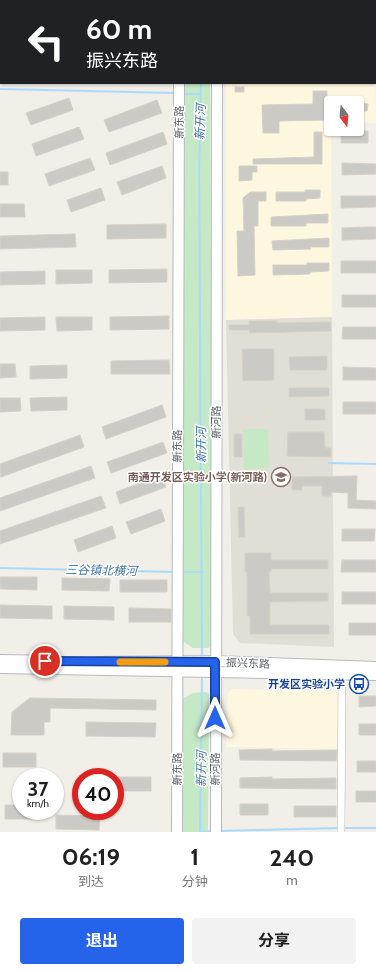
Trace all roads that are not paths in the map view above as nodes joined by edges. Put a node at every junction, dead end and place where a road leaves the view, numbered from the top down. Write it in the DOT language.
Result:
graph roads {
  1 [pos="179,84"];
  2 [pos="217,84"];
  3 [pos="0,660"];
  4 [pos="206,666"];
  5 [pos="177,667"];
  6 [pos="376,667"];
  7 [pos="0,668"];
  8 [pos="342,670"];
  9 [pos="376,675"];
  10 [pos="216,829"];
  11 [pos="177,832"];
  12 [pos="341,832"];
  1 -- 5 [label="street, 新东路"];
  2 -- 4 [label="street, 新河路"];
  3 -- 5 [label="street, 振兴东路"];
  4 -- 5 [label="street, 振兴东路"];
  4 -- 8 [label="street, 振兴东路"];
  4 -- 10 [label="street, 新河路"];
  5 -- 7 [label="street, 振兴东路"];
  5 -- 11 [label="street, 新东路"];
  6 -- 8 [label="street, 振兴东路"];
  8 -- 9 [label="street, 振兴东路"];
  8 -- 12 [label="street"];
}
